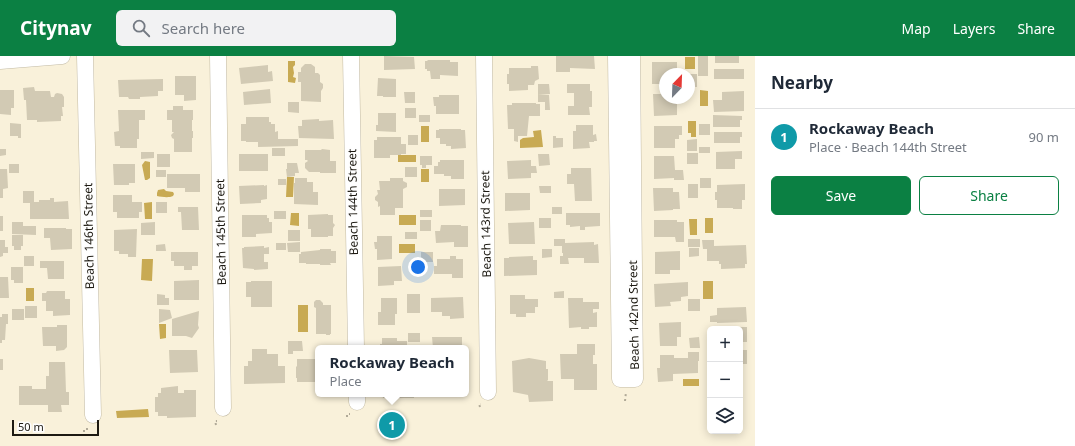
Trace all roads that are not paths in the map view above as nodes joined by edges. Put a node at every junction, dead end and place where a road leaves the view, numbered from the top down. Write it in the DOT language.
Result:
graph roads {
  1 [pos="62,56"];
  2 [pos="85,56"];
  3 [pos="218,56"];
  4 [pos="350,56"];
  5 [pos="484,56"];
  6 [pos="616,56"];
  7 [pos="632,56"];
  8 [pos="0,61"];
  9 [pos="625,182"];
  10 [pos="356,345"];
  11 [pos="488,392"];
  12 [pos="223,408"];
  13 [pos="93,416"];
  1 -- 8 [label="street"];
  2 -- 13 [label="street, Beach 146th Street"];
  3 -- 12 [label="street, Beach 145th Street"];
  4 -- 10 [label="street, Beach 144th Street"];
  5 -- 11 [label="street, Beach 143rd Street"];
  6 -- 9 [label="street, Beach 142nd Street"];
  7 -- 9 [label="street, Beach 142nd Street"];
  9 -- 9 [label="street, Beach 142nd Street"];
}
